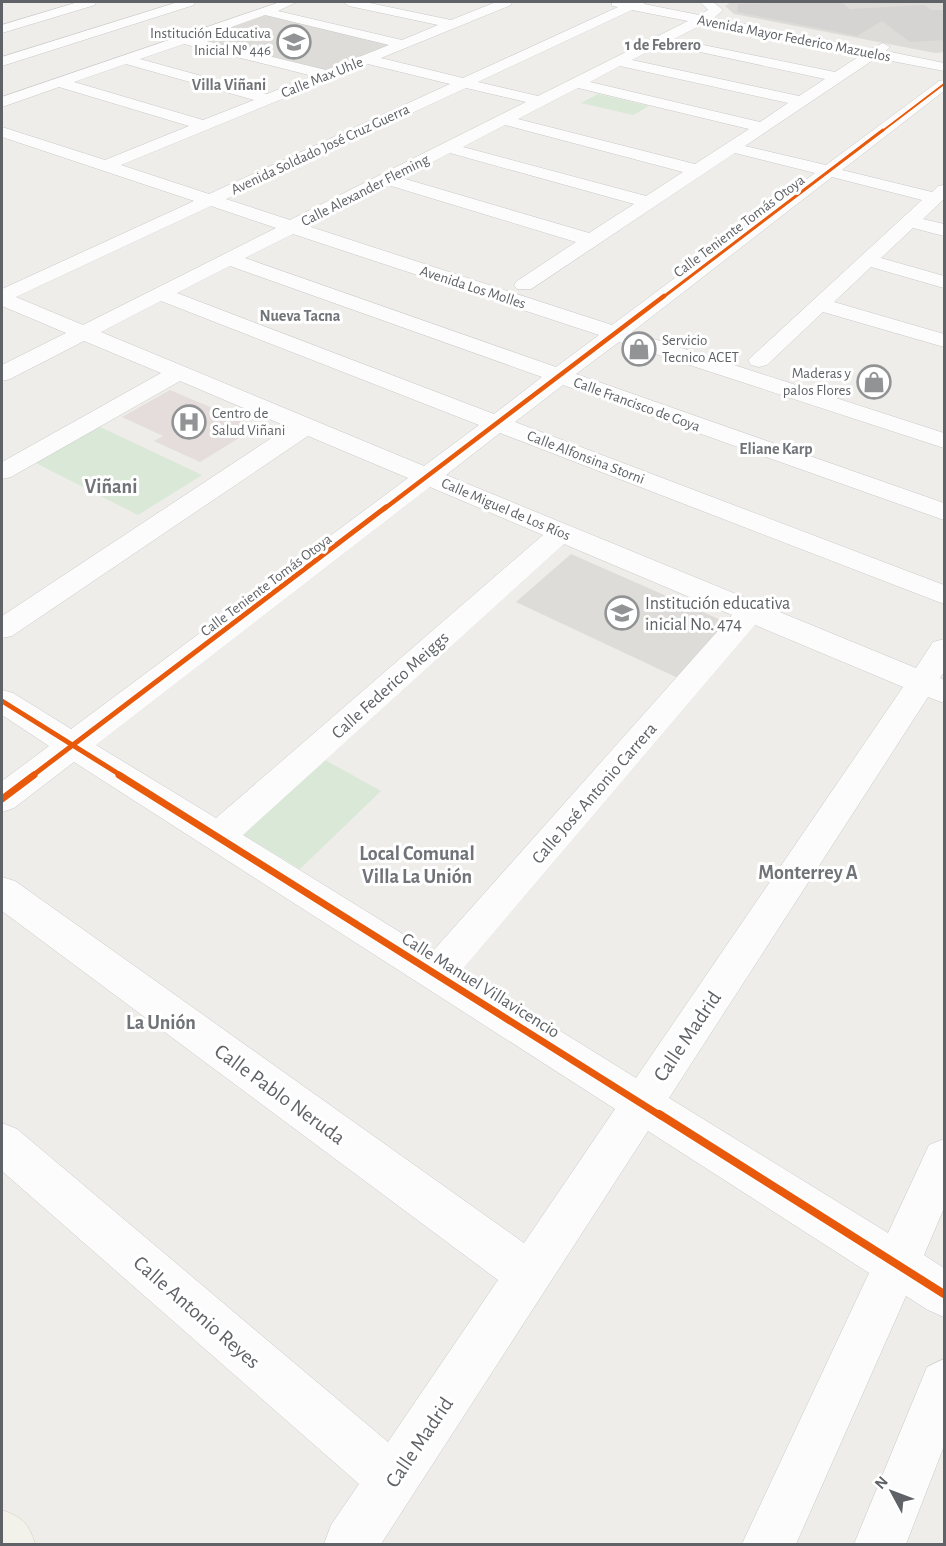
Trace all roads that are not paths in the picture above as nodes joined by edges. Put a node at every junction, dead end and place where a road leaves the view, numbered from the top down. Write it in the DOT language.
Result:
graph roads {
  1 [pos="40,2"];
  2 [pos="90,2"];
  3 [pos="189,2"];
  4 [pos="291,2"];
  5 [pos="349,2"];
  6 [pos="476,2"];
  7 [pos="612,2"];
  8 [pos="646,2"];
  9 [pos="142,4"];
  10 [pos="501,4"];
  11 [pos="635,4"];
  12 [pos="67,9"];
  13 [pos="164,10"];
  14 [pos="263,11"];
  15 [pos="707,12"];
  16 [pos="451,24"];
  17 [pos="223,25"];
  18 [pos="3,27"];
  19 [pos="183,39"];
  20 [pos="662,40"];
  21 [pos="402,44"];
  22 [pos="878,50"];
  23 [pos="125,59"];
  24 [pos="366,59"];
  25 [pos="945,59"];
  26 [pos="2,62"];
  27 [pos="619,62"];
  28 [pos="945,67"];
  29 [pos="327,75"];
  30 [pos="838,77"];
  31 [pos="444,78"];
  32 [pos="58,82"];
  33 [pos="464,83"];
  34 [pos="576,83"];
  35 [pos="945,84"];
  36 [pos="268,99"];
  37 [pos="540,101"];
  38 [pos="800,101"];
  39 [pos="2,102"];
  40 [pos="2,117"];
  41 [pos="504,120"];
  42 [pos="203,126"];
  43 [pos="762,127"];
  44 [pos="2,132"];
  45 [pos="731,147"];
  46 [pos="449,148"];
  47 [pos="127,157"];
  48 [pos="105,166"];
  49 [pos="697,170"];
  50 [pos="830,172"];
  51 [pos="386,179"];
  52 [pos="230,191"];
  53 [pos="210,192"];
  54 [pos="189,193"];
  55 [pos="940,194"];
  56 [pos="648,202"];
  57 [pos="312,217"];
  58 [pos="910,222"];
  59 [pos="292,227"];
  60 [pos="945,230"];
  61 [pos="591,240"];
  62 [pos="228,260"];
  63 [pos="867,260"];
  64 [pos="2,278"];
  65 [pos="945,282"];
  66 [pos="524,285"];
  67 [pos="160,294"];
  68 [pos="2,298"];
  69 [pos="819,304"];
  70 [pos="626,327"];
  71 [pos="83,333"];
  72 [pos="945,341"];
  73 [pos="759,360"];
  74 [pos="178,373"];
  75 [pos="2,374"];
  76 [pos="561,376"];
  77 [pos="868,395"];
  78 [pos="499,423"];
  79 [pos="306,426"];
  80 [pos="945,441"];
  81 [pos="2,472"];
  82 [pos="429,477"];
  83 [pos="945,513"];
  84 [pos="562,532"];
  85 [pos="945,595"];
  86 [pos="751,611"];
  87 [pos="2,629"];
  88 [pos="945,649"];
  89 [pos="933,687"];
  90 [pos="2,701"];
  91 [pos="72,746"];
  92 [pos="2,799"];
  93 [pos="218,837"];
  94 [pos="2,891"];
  95 [pos="436,974"];
  96 [pos="642,1104"];
  97 [pos="2,1144"];
  98 [pos="945,1160"];
  99 [pos="897,1264"];
  100 [pos="529,1275"];
  101 [pos="945,1294"];
  102 [pos="945,1384"];
  103 [pos="393,1480"];
  104 [pos="2,1536"];
  105 [pos="9,1545"];
  106 [pos="350,1545"];
  107 [pos="769,1545"];
  108 [pos="880,1545"];
  1 -- 12 [label="street"];
  2 -- 12 [label="street"];
  3 -- 13 [label="street"];
  4 -- 14 [label="street"];
  5 -- 16 [label="street"];
  6 -- 10 [label="street"];
  7 -- 11 [label="street, Avenida Mayor Federico Mazuelos"];
  7 -- 31 [label="street, Avenida Soldado José Cruz Guerra"];
  8 -- 15 [label="street, Avenida Mayor Federico Mazuelos"];
  9 -- 13 [label="street"];
  10 -- 16 [label="street, Calle Max Uhle"];
  11 -- 15 [label="street, Avenida Mayor Federico Mazuelos"];
  11 -- 33 [label="street, Avenida Soldado José Cruz Guerra"];
  12 -- 18 [label="street"];
  13 -- 17 [label="street"];
  13 -- 26 [label="street"];
  14 -- 17 [label="street"];
  14 -- 21 [label="street"];
  15 -- 20 [label="street, Calle Alexander Fleming"];
  15 -- 22 [label="street, Avenida Mayor Federico Mazuelos"];
  16 -- 21 [label="street, Calle Max Uhle"];
  17 -- 19 [label="street"];
  19 -- 23 [label="street"];
  19 -- 29 [label="street"];
  20 -- 27 [label="street, Calle Alexander Fleming"];
  20 -- 30 [label="street"];
  21 -- 24 [label="street, Calle Max Uhle"];
  22 -- 25 [label="street, Avenida Mayor Federico Mazuelos"];
  22 -- 28 [label="street, Avenida Mayor Federico Mazuelos"];
  22 -- 30 [label="street"];
  23 -- 32 [label="street"];
  23 -- 36 [label="street"];
  24 -- 29 [label="street, Calle Max Uhle"];
  24 -- 31 [label="street"];
  27 -- 34 [label="street, Calle Alexander Fleming"];
  27 -- 38 [label="street"];
  29 -- 36 [label="street, Calle Max Uhle"];
  30 -- 38 [label="street"];
  31 -- 33 [label="street"];
  31 -- 53 [label="street, Avenida Soldado José Cruz Guerra"];
  32 -- 39 [label="street"];
  32 -- 42 [label="street"];
  33 -- 37 [label="street"];
  33 -- 52 [label="street, Avenida Soldado José Cruz Guerra"];
  34 -- 37 [label="street, Calle Alexander Fleming"];
  34 -- 43 [label="street"];
  35 -- 50 [label="street, Calle Teniente Tomás Otoya"];
  36 -- 42 [label="street, Calle Max Uhle"];
  37 -- 41 [label="street, Calle Alexander Fleming"];
  38 -- 43 [label="street"];
  40 -- 47 [label="street, Avenida Los Molles"];
  41 -- 46 [label="street, Calle Alexander Fleming"];
  41 -- 49 [label="street"];
  42 -- 47 [label="street, Calle Max Uhle"];
  43 -- 45 [label="street"];
  44 -- 48 [label="street, Avenida Los Molles"];
  45 -- 49 [label="street"];
  45 -- 50 [label="street"];
  46 -- 51 [label="street, Calle Alexander Fleming"];
  46 -- 56 [label="street"];
  47 -- 48 [label="street, Calle Max Uhle"];
  47 -- 53 [label="street, Avenida Los Molles"];
  48 -- 54 [label="street, Avenida Los Molles"];
  49 -- 56 [label="street"];
  50 -- 55 [label="street"];
  50 -- 70 [label="street, Calle Teniente Tomás Otoya"];
  51 -- 57 [label="street, Calle Alexander Fleming"];
  51 -- 61 [label="street"];
  52 -- 53 [label="street, Avenida Soldado José Cruz Guerra"];
  52 -- 57 [label="street, Avenida Los Molles"];
  53 -- 54 [label="street, Avenida Los Molles"];
  53 -- 59 [label="street, Avenida Los Molles"];
  53 -- 68 [label="street, Avenida Soldado José Cruz Guerra"];
  54 -- 64 [label="street"];
  55 -- 58 [label="street"];
  56 -- 61 [label="street"];
  57 -- 59 [label="street, Calle Alexander Fleming"];
  57 -- 66 [label="street, Avenida Los Molles"];
  58 -- 60 [label="street"];
  58 -- 63 [label="street"];
  59 -- 62 [label="street, Calle Alexander Fleming"];
  59 -- 70 [label="street, Avenida Los Molles"];
  61 -- 66 [label="street"];
  62 -- 67 [label="street, Calle Alexander Fleming"];
  62 -- 76 [label="street, Calle Francisco de Goya"];
  63 -- 65 [label="street"];
  63 -- 69 [label="street"];
  66 -- 70 [label="street, Avenida Los Molles"];
  67 -- 71 [label="street, Calle Alexander Fleming"];
  67 -- 78 [label="street, Calle Alfonsina Storni"];
  68 -- 71 [label="street, Calle Miguel de Los Ríos"];
  69 -- 72 [label="street"];
  69 -- 73 [label="street"];
  70 -- 73 [label="street, Avenida Los Molles"];
  70 -- 76 [label="street, Calle Teniente Tomás Otoya"];
  70 -- 80 [label="street, Avenida Los Molles"];
  71 -- 74 [label="street, Calle Miguel de Los Ríos"];
  71 -- 75 [label="street, Calle Alexander Fleming"];
  73 -- 77 [label="street, Avenida Los Molles"];
  74 -- 79 [label="street, Calle Miguel de Los Ríos"];
  74 -- 81 [label="street"];
  76 -- 78 [label="street, Calle Teniente Tomás Otoya"];
  76 -- 83 [label="street, Calle Francisco de Goya"];
  78 -- 82 [label="street, Calle Teniente Tomás Otoya"];
  78 -- 85 [label="street, Calle Alfonsina Storni"];
  79 -- 82 [label="street, Calle Miguel de Los Ríos"];
  79 -- 87 [label="street"];
  82 -- 84 [label="street, Calle Miguel de Los Ríos"];
  82 -- 91 [label="street, Calle Teniente Tomás Otoya"];
  84 -- 86 [label="street, Calle Miguel de Los Ríos"];
  84 -- 93 [label="street, Calle Federico Meiggs"];
  86 -- 89 [label="street, Calle Miguel de Los Ríos"];
  86 -- 95 [label="street, Calle José Antonio Carrera"];
  88 -- 89 [label="street, Calle Madrid"];
  89 -- 96 [label="street, Calle Madrid"];
  90 -- 91 [label="street, Calle Manuel Villavicencio"];
  91 -- 92 [label="street, Calle Teniente Tomás Otoya"];
  91 -- 93 [label="street, Calle Manuel Villavicencio"];
  93 -- 95 [label="street, Calle Manuel Villavicencio"];
  94 -- 100 [label="street, Calle Pablo Neruda"];
  95 -- 96 [label="street, Calle Manuel Villavicencio"];
  96 -- 99 [label="street, Calle Manuel Villavicencio"];
  96 -- 100 [label="street, Calle Madrid"];
  97 -- 103 [label="street, Calle Antonio Reyes"];
  98 -- 99 [label="street"];
  99 -- 101 [label="street, Calle Manuel Villavicencio"];
  99 -- 107 [label="street"];
  100 -- 103 [label="street, Calle Madrid"];
  102 -- 108 [label="street"];
  103 -- 106 [label="street, Calle Madrid"];
  104 -- 105 [label="main road"];
}
